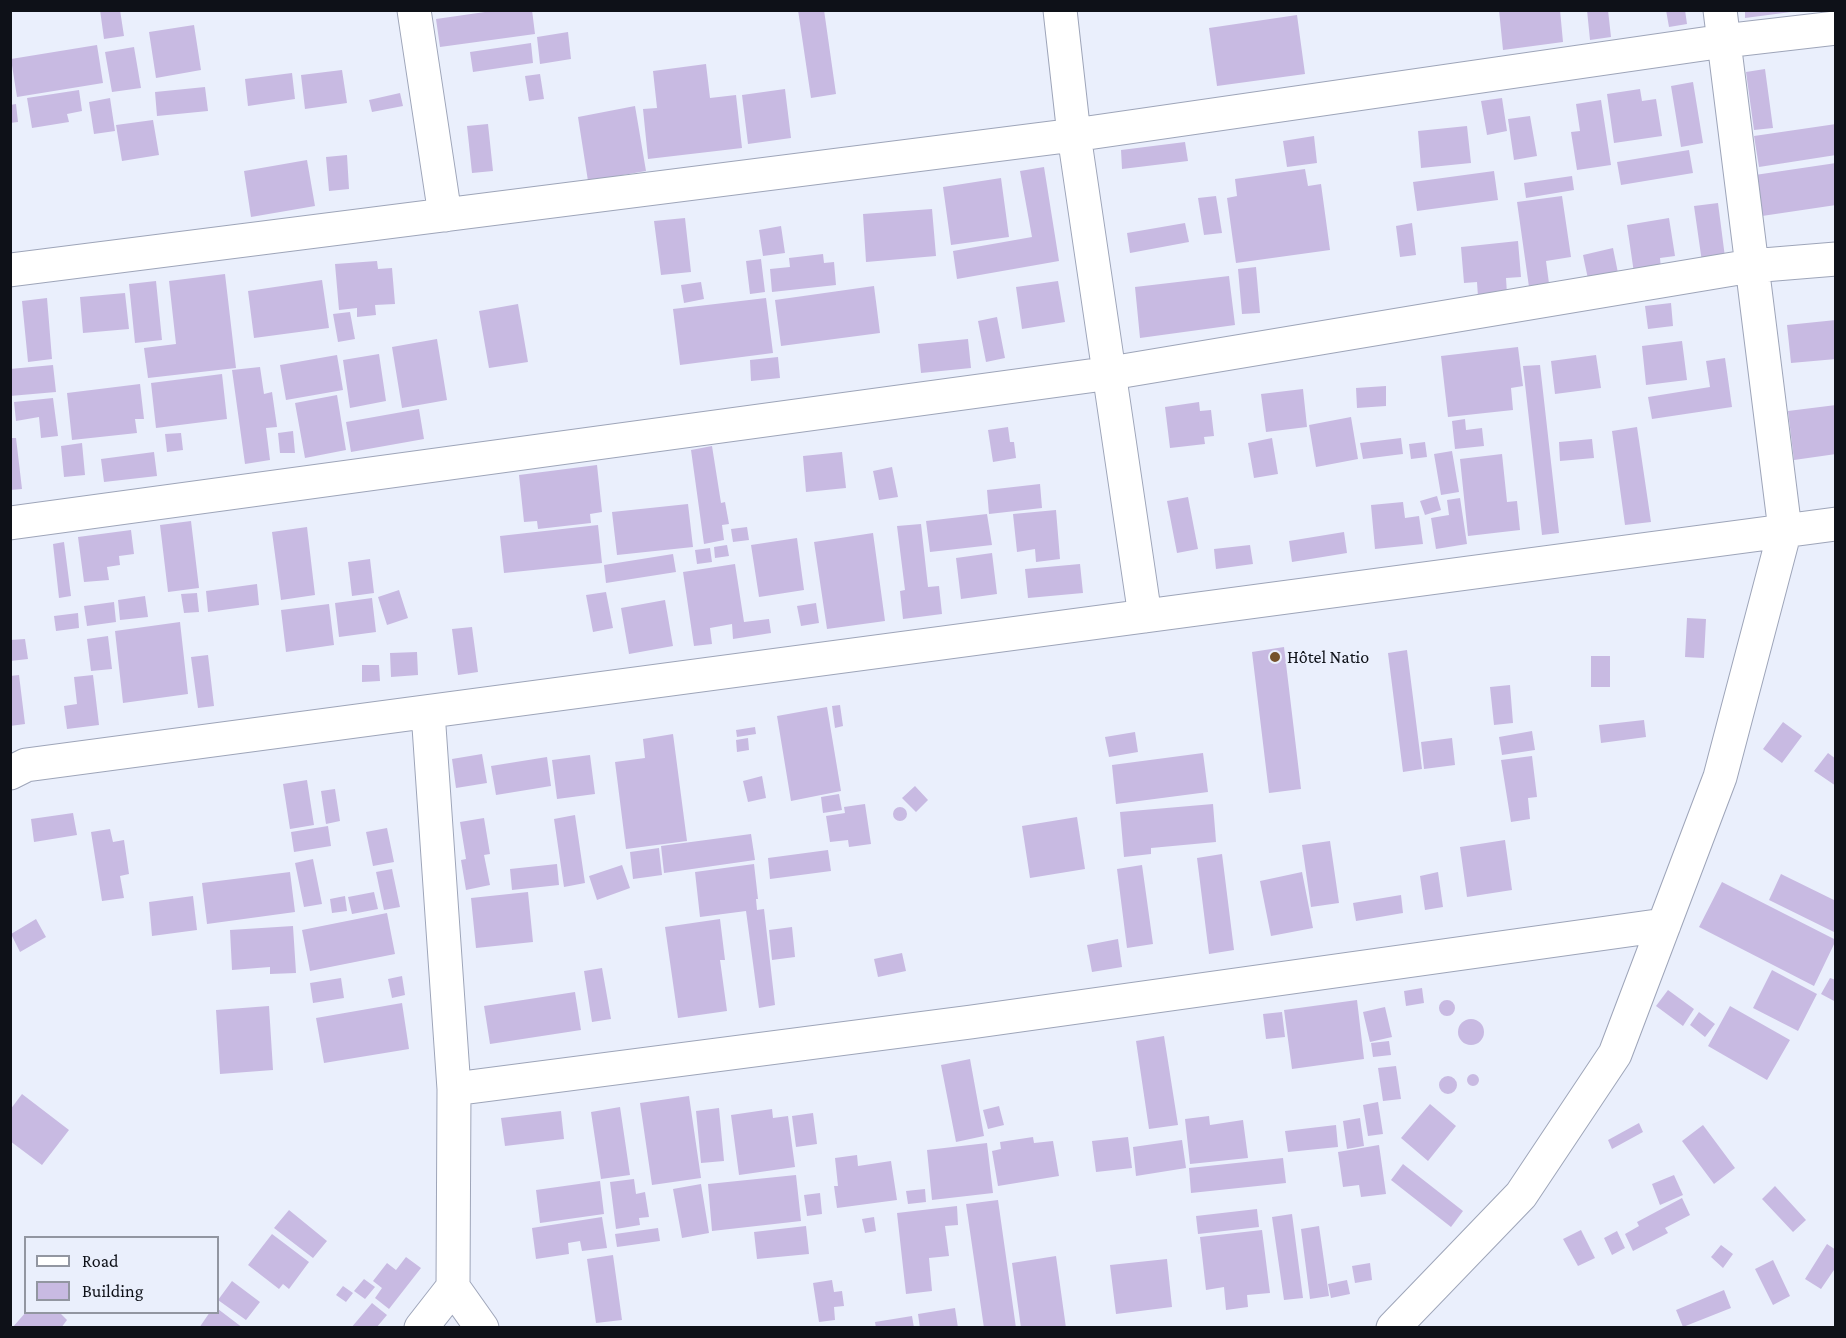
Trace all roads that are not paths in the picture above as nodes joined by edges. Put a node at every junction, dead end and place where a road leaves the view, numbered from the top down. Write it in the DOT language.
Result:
graph roads {
  1 [pos="414,10"];
  2 [pos="1060,10"];
  3 [pos="1722,26"];
  4 [pos="1836,28"];
  5 [pos="1074,135"];
  6 [pos="445,215"];
  7 [pos="1836,259"];
  8 [pos="1751,266"];
  9 [pos="10,270"];
  10 [pos="1111,373"];
  11 [pos="10,522"];
  12 [pos="1836,524"];
  13 [pos="1785,530"];
  14 [pos="1145,616"];
  15 [pos="428,711"];
  16 [pos="10,773"];
  17 [pos="1664,925"];
  18 [pos="453,1089"];
  19 [pos="453,1287"];
  20 [pos="421,1328"];
  21 [pos="482,1328"];
  22 [pos="1393,1328"];
  1 -- 6 [label="street"];
  2 -- 5 [label="street"];
  3 -- 4 [label="street"];
  3 -- 5 [label="street"];
  3 -- 8 [label="street"];
  5 -- 6 [label="street"];
  5 -- 10 [label="street"];
  6 -- 9 [label="street"];
  7 -- 8 [label="street"];
  8 -- 10 [label="street"];
  8 -- 13 [label="street"];
  10 -- 11 [label="street"];
  10 -- 14 [label="street"];
  12 -- 13 [label="street"];
  13 -- 14 [label="street"];
  13 -- 17 [label="street"];
  14 -- 15 [label="street"];
  15 -- 16 [label="street"];
  15 -- 18 [label="street"];
  17 -- 18 [label="street"];
  17 -- 22 [label="street"];
  18 -- 19 [label="street"];
  19 -- 20 [label="street"];
  19 -- 21 [label="street"];
}
